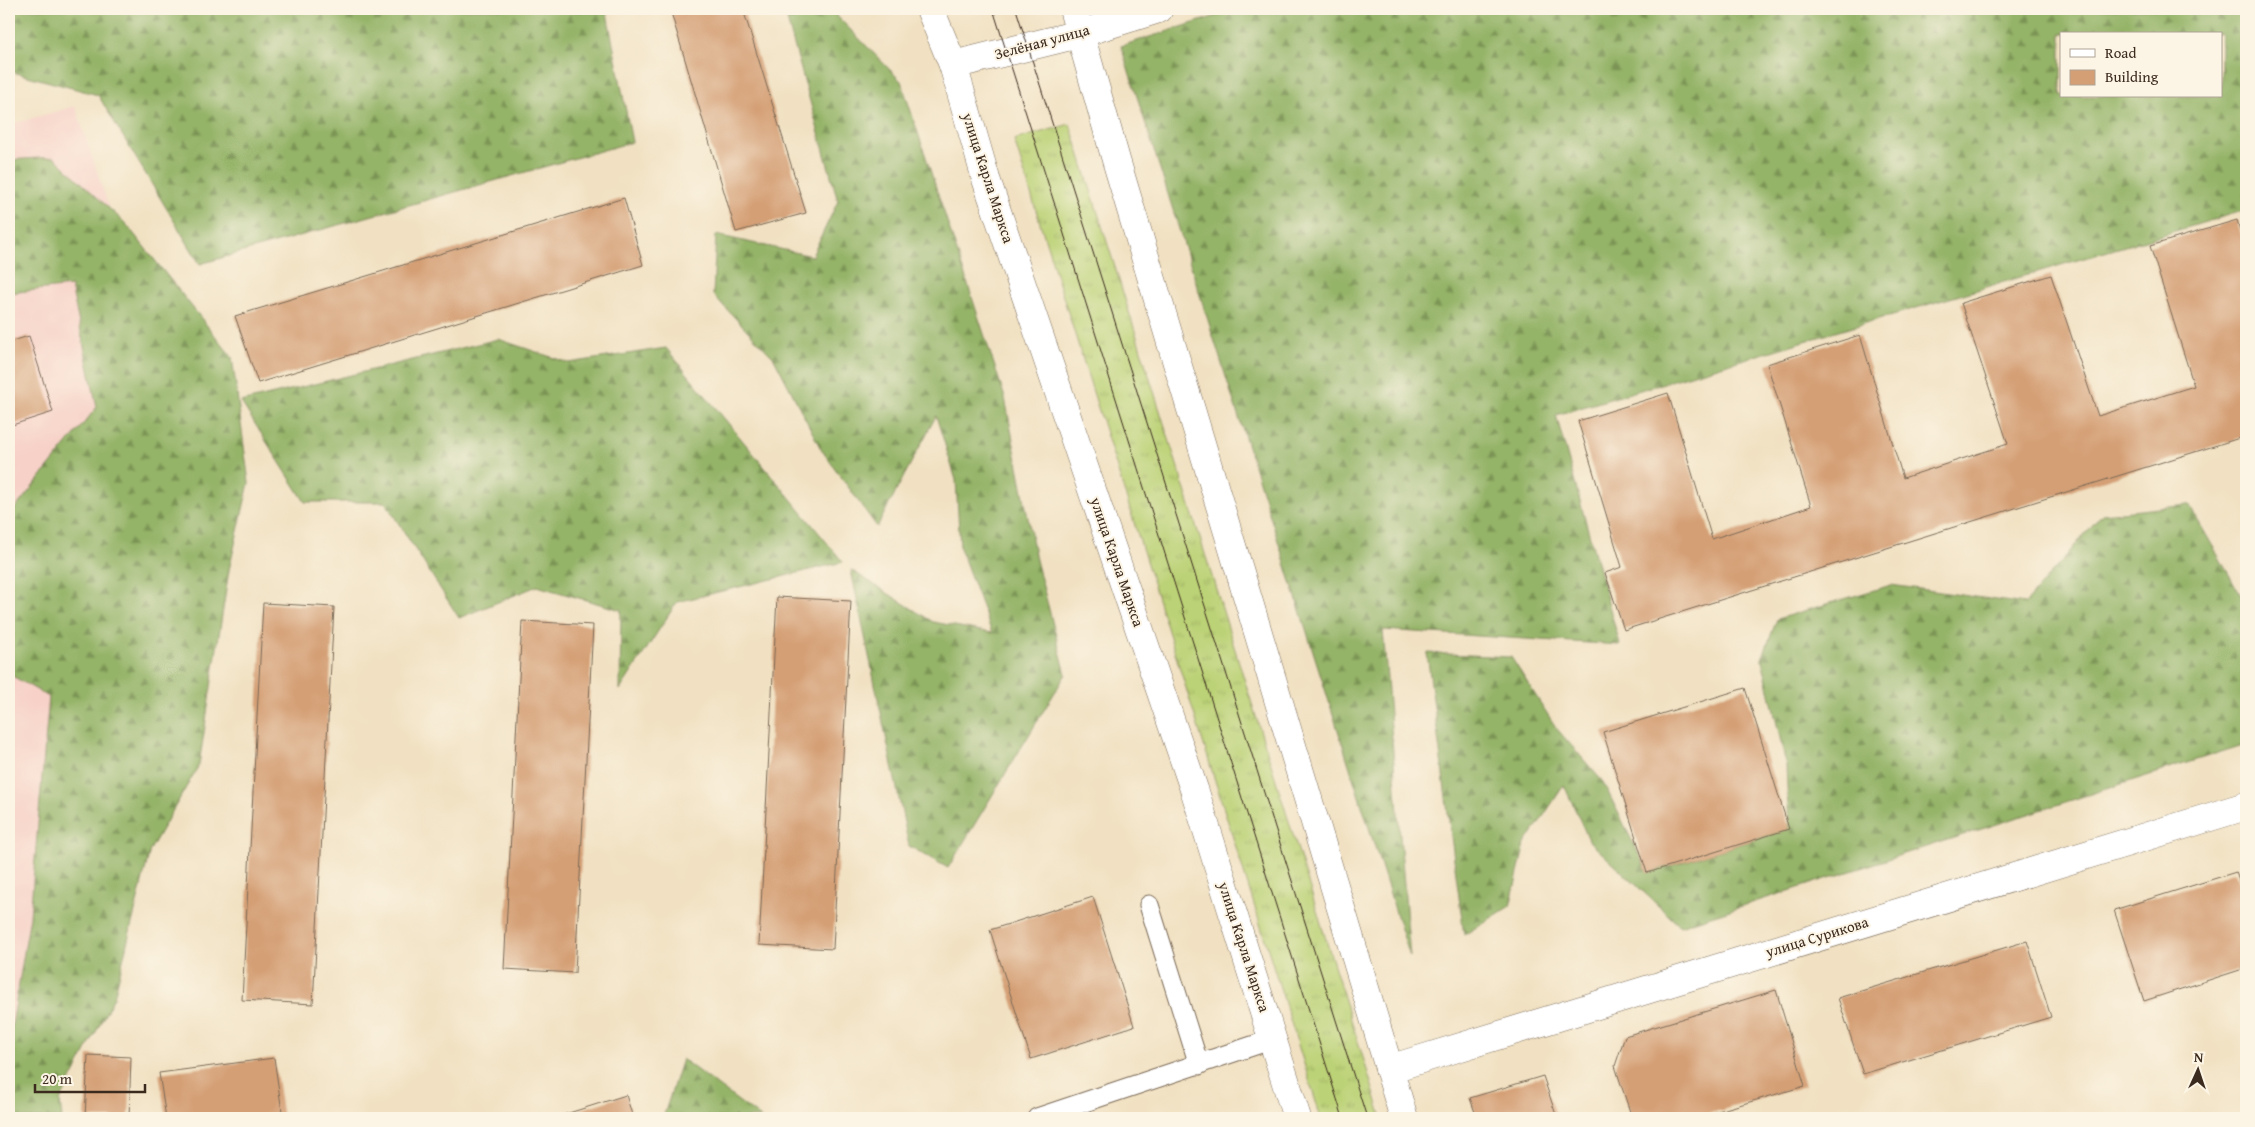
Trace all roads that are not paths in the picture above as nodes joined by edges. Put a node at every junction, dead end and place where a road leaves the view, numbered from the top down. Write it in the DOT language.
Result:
graph roads {
  1 [pos="930,9"];
  2 [pos="1159,9"];
  3 [pos="1076,21"];
  4 [pos="953,65"];
  5 [pos="2246,806"];
  6 [pos="1149,905"];
  7 [pos="1273,1039"];
  8 [pos="1199,1065"];
  9 [pos="1389,1069"];
  10 [pos="1037,1118"];
  11 [pos="1297,1118"];
  12 [pos="1404,1118"];
  1 -- 4 [label="street, улица Карла Маркса"];
  2 -- 3 [label="street, Зелёная улица"];
  3 -- 4 [label="street, Зелёная улица"];
  3 -- 9 [label="street"];
  4 -- 7 [label="street, улица Карла Маркса"];
  5 -- 9 [label="street, улица Сурикова"];
  6 -- 8 [label="lane"];
  7 -- 8 [label="lane"];
  7 -- 11 [label="street, улица Карла Маркса"];
  8 -- 10 [label="lane"];
  9 -- 12 [label="street"];
}
